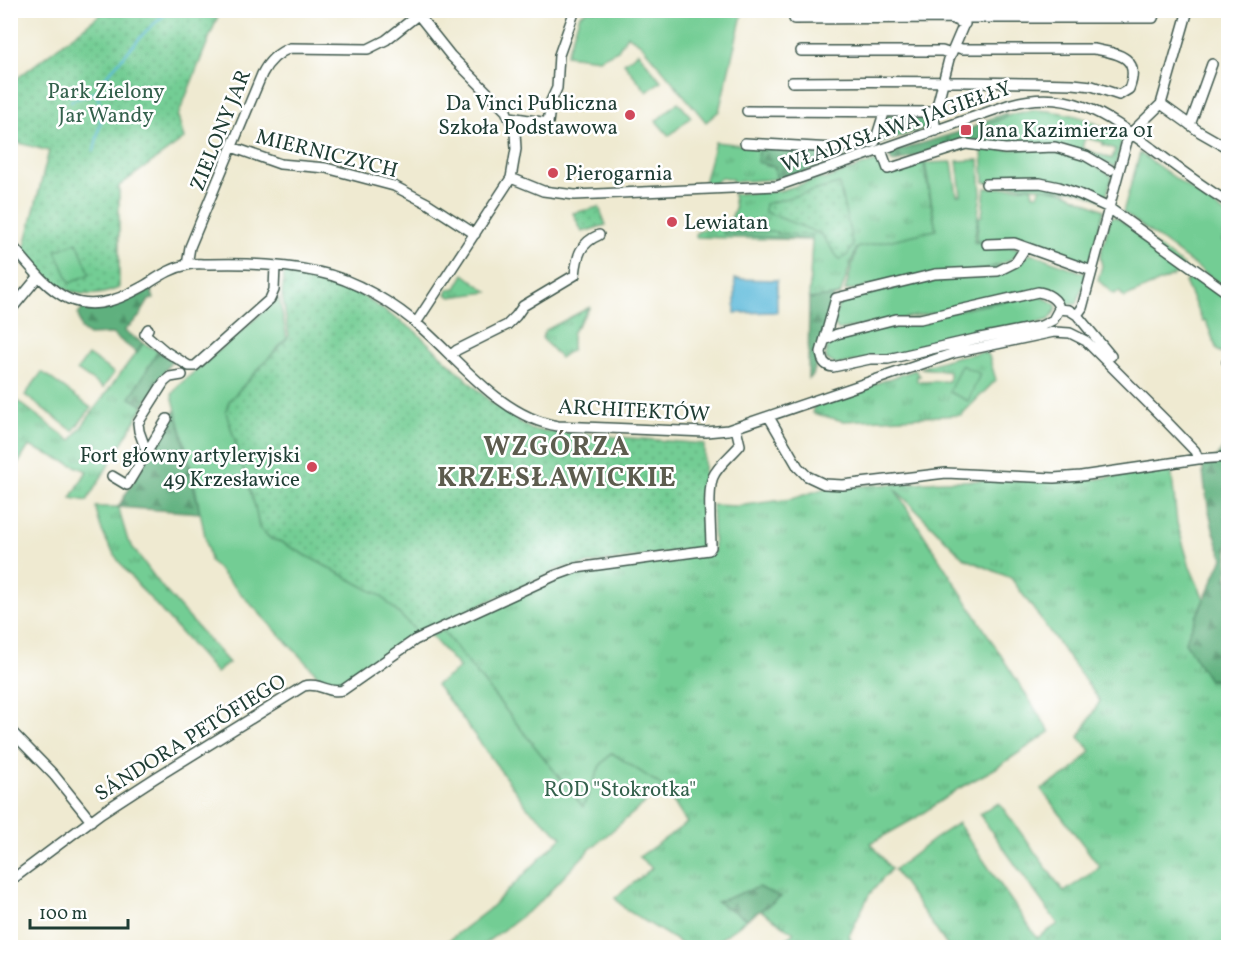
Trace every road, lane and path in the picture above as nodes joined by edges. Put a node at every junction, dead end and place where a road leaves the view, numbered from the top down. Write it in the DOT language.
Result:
graph roads {
  1 [pos="575,10"];
  2 [pos="1188,10"];
  3 [pos="419,12"];
  4 [pos="1154,14"];
  5 [pos="968,18"];
  6 [pos="794,19"];
  7 [pos="953,50"];
  8 [pos="801,51"];
  9 [pos="1212,64"];
  10 [pos="792,82"];
  11 [pos="943,82"];
  12 [pos="1161,104"];
  13 [pos="747,111"];
  14 [pos="935,112"];
  15 [pos="884,113"];
  16 [pos="510,117"];
  17 [pos="1190,125"];
  18 [pos="936,131"];
  19 [pos="1131,133"];
  20 [pos="745,143"];
  21 [pos="232,147"];
  22 [pos="1228,148"];
  23 [pos="880,150"];
  24 [pos="1110,170"];
  25 [pos="511,178"];
  26 [pos="986,184"];
  27 [pos="1228,202"];
  28 [pos="1109,208"];
  29 [pos="475,234"];
  30 [pos="599,235"];
  31 [pos="10,243"];
  32 [pos="987,244"];
  33 [pos="1025,248"];
  34 [pos="187,265"];
  35 [pos="275,266"];
  36 [pos="1092,272"];
  37 [pos="38,277"];
  38 [pos="1228,293"];
  39 [pos="1059,309"];
  40 [pos="10,311"];
  41 [pos="1077,315"];
  42 [pos="416,323"];
  43 [pos="829,324"];
  44 [pos="148,329"];
  45 [pos="837,334"];
  46 [pos="825,340"];
  47 [pos="451,355"];
  48 [pos="1111,356"];
  49 [pos="182,375"];
  50 [pos="769,417"];
  51 [pos="167,419"];
  52 [pos="736,428"];
  53 [pos="147,453"];
  54 [pos="1228,457"];
  55 [pos="1198,459"];
  56 [pos="112,476"];
  57 [pos="10,717"];
  58 [pos="10,729"];
  59 [pos="91,821"];
  60 [pos="10,881"];
  1 -- 16 [label="street"];
  2 -- 12 [label="street"];
  3 -- 16 [label="street"];
  3 -- 21 [label="street, ZIELONY JAR"];
  4 -- 5 [label="street"];
  5 -- 6 [label="street"];
  5 -- 7 [label="street"];
  7 -- 8 [label="street"];
  7 -- 11 [label="street"];
  7 -- 11 [label="street"];
  9 -- 17 [label="street"];
  10 -- 11 [label="street"];
  11 -- 14 [label="street"];
  12 -- 17 [label="street"];
  12 -- 19 [label="street"];
  13 -- 15 [label="street"];
  14 -- 15 [label="street"];
  14 -- 18 [label="street"];
  15 -- 20 [label="street"];
  16 -- 25 [label="street"];
  17 -- 22 [label="street"];
  18 -- 19 [label="street, WŁADYSŁAWA JAGIEŁŁY"];
  18 -- 23 [label="street, WŁADYSŁAWA JAGIEŁŁY"];
  19 -- 27 [label="street, WŁADYSŁAWA JAGIEŁŁY"];
  19 -- 28 [label="street"];
  21 -- 29 [label="street, MIERNICZYCH"];
  21 -- 34 [label="street, ZIELONY JAR"];
  23 -- 24 [label="street"];
  23 -- 25 [label="street, WŁADYSŁAWA JAGIEŁŁY"];
  25 -- 29 [label="street"];
  26 -- 28 [label="street"];
  28 -- 36 [label="street"];
  28 -- 38 [label="street"];
  29 -- 42 [label="street"];
  30 -- 47 [label="street"];
  31 -- 37 [label="street, ARCHITEKTÓW"];
  32 -- 33 [label="street"];
  33 -- 36 [label="street"];
  33 -- 43 [label="street"];
  34 -- 35 [label="street, ARCHITEKTÓW"];
  34 -- 37 [label="street, ARCHITEKTÓW"];
  35 -- 42 [label="street, ARCHITEKTÓW"];
  35 -- 44 [label="street"];
  36 -- 41 [label="street"];
  37 -- 40 [label="street"];
  39 -- 41 [label="street"];
  39 -- 45 [label="street"];
  39 -- 46 [label="street"];
  41 -- 48 [label="street"];
  42 -- 47 [label="street, ARCHITEKTÓW"];
  43 -- 45 [label="street"];
  43 -- 46 [label="street"];
  45 -- 46 [label="street"];
  47 -- 52 [label="street, ARCHITEKTÓW"];
  49 -- 53 [label="street"];
  50 -- 52 [label="street, ARCHITEKTÓW"];
  50 -- 55 [label="street"];
  50 -- 55 [label="street, ARCHITEKTÓW"];
  51 -- 53 [label="street"];
  52 -- 59 [label="street, SÁNDORA PETŐFIEGO"];
  53 -- 56 [label="street"];
  54 -- 55 [label="street"];
  57 -- 58 [label="street"];
  58 -- 59 [label="street"];
  59 -- 60 [label="street, SÁNDORA PETŐFIEGO"];
}
